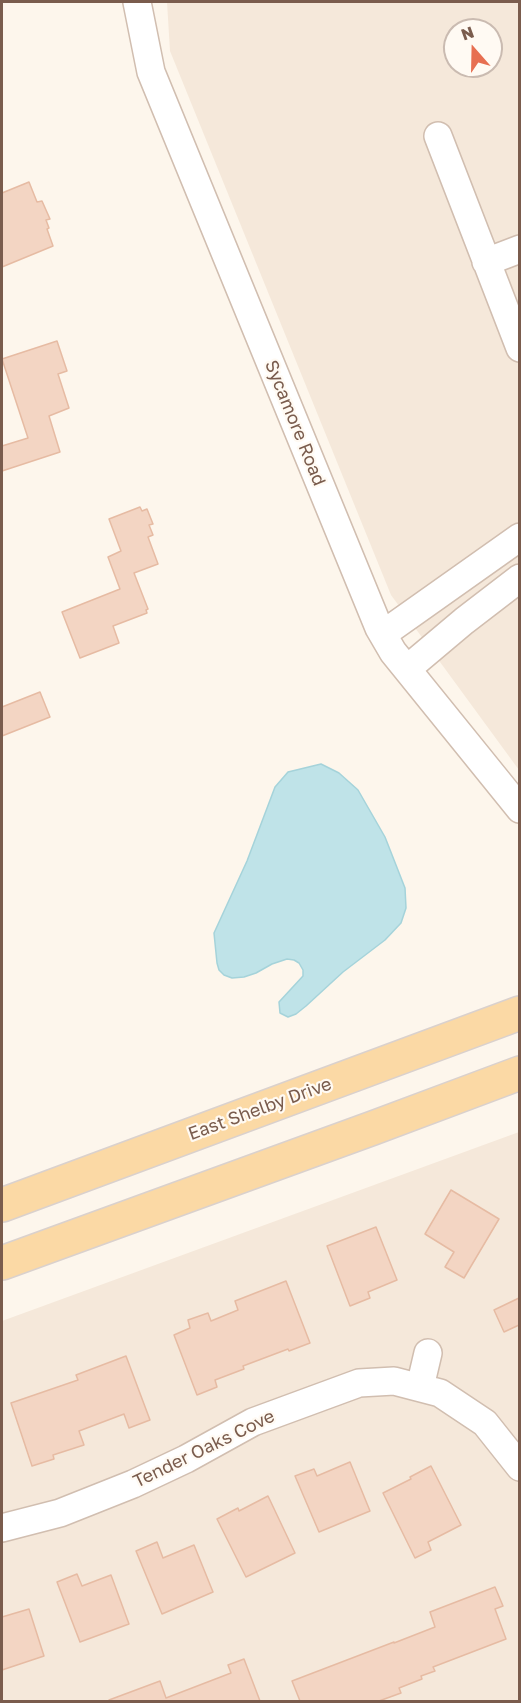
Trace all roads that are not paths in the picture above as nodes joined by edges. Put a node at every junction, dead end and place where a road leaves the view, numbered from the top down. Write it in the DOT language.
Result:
graph roads {
  1 [pos="137,2"];
  2 [pos="438,136"];
  3 [pos="519,249"];
  4 [pos="486,262"];
  5 [pos="519,348"];
  6 [pos="519,537"];
  7 [pos="519,578"];
  8 [pos="383,634"];
  9 [pos="407,669"];
  10 [pos="519,809"];
  11 [pos="519,1013"];
  12 [pos="519,1073"];
  13 [pos="2,1205"];
  14 [pos="2,1263"];
  15 [pos="428,1353"];
  16 [pos="420,1388"];
  17 [pos="519,1467"];
  18 [pos="2,1528"];
  1 -- 8 [label="street, Sycamore Road"];
  2 -- 4 [label="street"];
  3 -- 4 [label="street"];
  4 -- 5 [label="street"];
  6 -- 8 [label="street"];
  7 -- 9 [label="street"];
  8 -- 9 [label="street, Sycamore Road"];
  9 -- 10 [label="street, Sycamore Road"];
  11 -- 13 [label="main road, East Shelby Drive"];
  12 -- 14 [label="main road"];
  15 -- 16 [label="street"];
  16 -- 17 [label="street, Tender Oaks Cove"];
  16 -- 18 [label="street, Tender Oaks Cove"];
}
